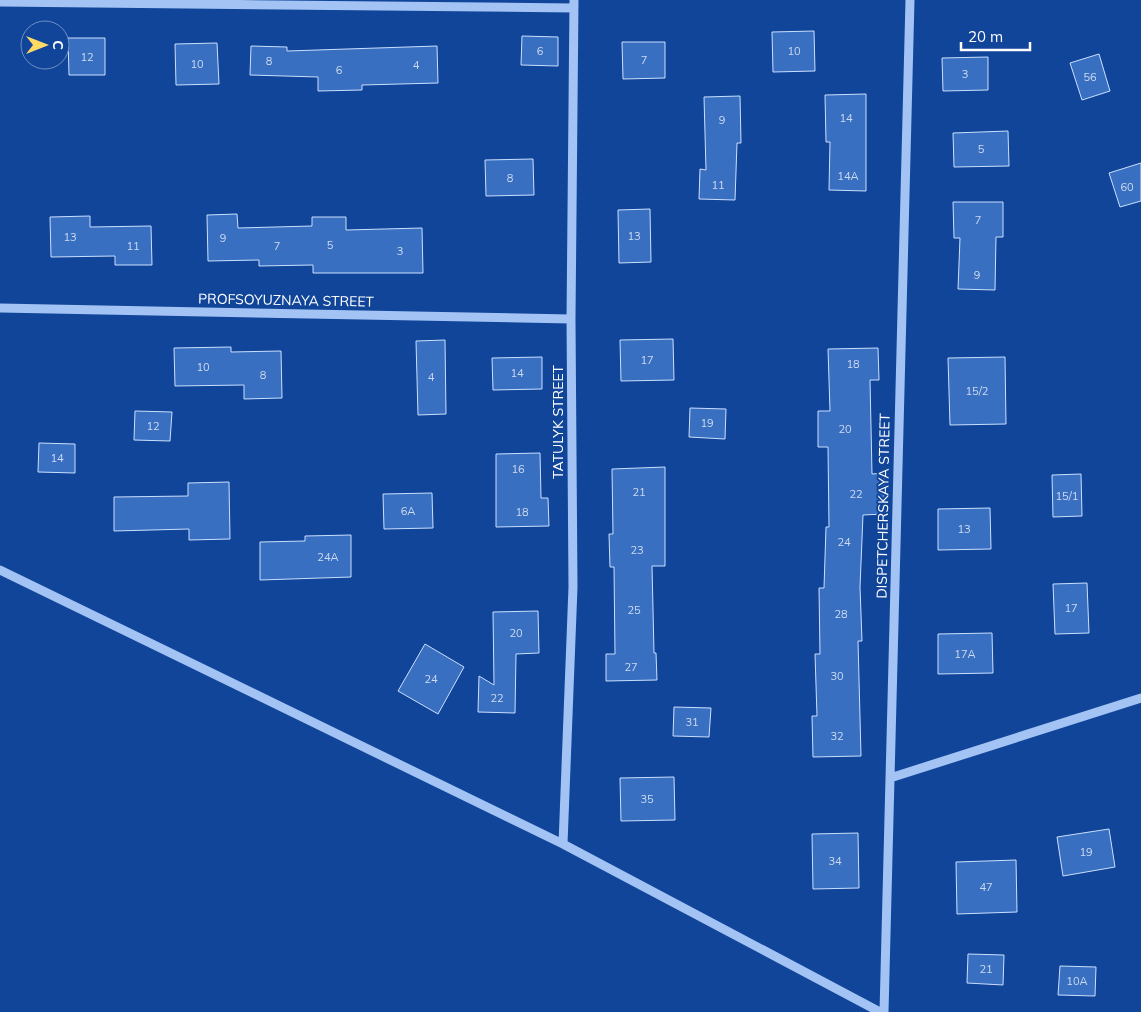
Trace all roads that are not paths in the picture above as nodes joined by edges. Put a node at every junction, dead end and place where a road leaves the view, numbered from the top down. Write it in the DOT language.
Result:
graph roads {
  1 [pos="910,0"];
  2 [pos="0,2"];
  3 [pos="574,4"];
  4 [pos="0,308"];
  5 [pos="571,319"];
  6 [pos="0,570"];
  7 [pos="1141,698"];
  8 [pos="890,778"];
  9 [pos="562,844"];
  10 [pos="882,1012"];
  1 -- 8 [label="street, DISPETCHERSKAYA STREET"];
  2 -- 3 [label="street"];
  3 -- 5 [label="street, TATULYK STREET"];
  4 -- 5 [label="street, PROFSOYUZNAYA STREET"];
  5 -- 9 [label="street, TATULYK STREET"];
  6 -- 9 [label="street"];
  7 -- 8 [label="street"];
  8 -- 10 [label="street, DISPETCHERSKAYA STREET"];
  9 -- 10 [label="street"];
}
